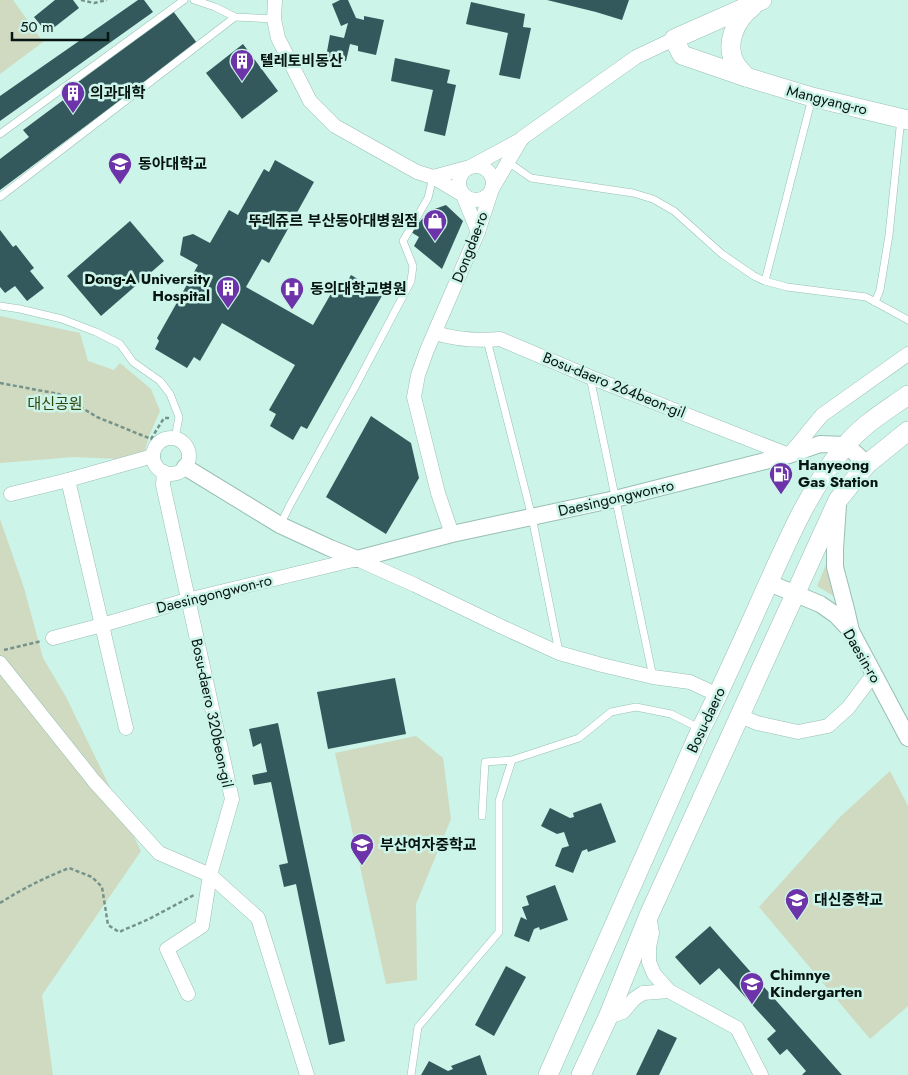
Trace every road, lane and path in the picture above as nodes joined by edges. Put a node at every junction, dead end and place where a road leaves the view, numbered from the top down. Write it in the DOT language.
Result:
graph roads {
  1 [pos="81,0"];
  2 [pos="107,0"];
  3 [pos="184,0"];
  4 [pos="194,0"];
  5 [pos="275,0"];
  6 [pos="762,0"];
  7 [pos="235,17"];
  8 [pos="274,19"];
  9 [pos="674,39"];
  10 [pos="746,77"];
  11 [pos="812,98"];
  12 [pos="904,119"];
  13 [pos="0,134"];
  14 [pos="522,138"];
  15 [pos="508,162"];
  16 [pos="470,167"];
  17 [pos="433,177"];
  18 [pos="492,189"];
  19 [pos="463,196"];
  20 [pos="0,198"];
  21 [pos="478,232"];
  22 [pos="765,281"];
  23 [pos="875,302"];
  24 [pos="0,306"];
  25 [pos="908,320"];
  26 [pos="435,333"];
  27 [pos="486,340"];
  28 [pos="908,354"];
  29 [pos="590,377"];
  30 [pos="0,383"];
  31 [pos="908,395"];
  32 [pos="179,417"];
  33 [pos="908,431"];
  34 [pos="175,438"];
  35 [pos="846,445"];
  36 [pos="789,455"];
  37 [pos="153,456"];
  38 [pos="867,464"];
  39 [pos="185,467"];
  40 [pos="164,472"];
  41 [pos="68,480"];
  42 [pos="11,494"];
  43 [pos="615,499"];
  44 [pos="838,500"];
  45 [pos="532,517"];
  46 [pos="280,525"];
  47 [pos="452,534"];
  48 [pos="357,559"];
  49 [pos="769,583"];
  50 [pos="796,593"];
  51 [pos="187,600"];
  52 [pos="102,626"];
  53 [pos="851,631"];
  54 [pos="53,638"];
  55 [pos="0,651"];
  56 [pos="559,653"];
  57 [pos="0,663"];
  58 [pos="873,675"];
  59 [pos="653,677"];
  60 [pos="718,696"];
  61 [pos="740,716"];
  62 [pos="126,728"];
  63 [pos="701,729"];
  64 [pos="908,738"];
  65 [pos="512,760"];
  66 [pos="482,816"];
  67 [pos="209,880"];
  68 [pos="0,903"];
  69 [pos="649,915"];
  70 [pos="669,991"];
  71 [pos="188,994"];
  72 [pos="608,1018"];
  73 [pos="307,1075"];
  74 [pos="411,1075"];
  75 [pos="548,1075"];
  76 [pos="581,1075"];
  77 [pos="762,1075"];
  1 -- 2 [label="path"];
  3 -- 13 [label="lane"];
  4 -- 7 [label="lane"];
  5 -- 8 [label="street"];
  6 -- 9 [label="main road"];
  6 -- 10 [label="main road"];
  7 -- 8 [label="lane"];
  7 -- 20 [label="lane"];
  8 -- 17 [label="street"];
  9 -- 10 [label="main road, Mangyang-ro"];
  9 -- 14 [label="street, Dongdae-ro"];
  10 -- 11 [label="main road, Mangyang-ro"];
  11 -- 12 [label="main road, Mangyang-ro"];
  11 -- 22 [label="lane"];
  12 -- 23 [label="lane"];
  14 -- 15 [label="street, Dongdae-ro"];
  14 -- 16 [label="street"];
  15 -- 18 [label="street, Dongdae-ro"];
  15 -- 22 [label="lane"];
  16 -- 17 [label="street"];
  16 -- 18 [label="street"];
  16 -- 19 [label="street"];
  17 -- 19 [label="street"];
  17 -- 46 [label="lane"];
  18 -- 19 [label="street"];
  18 -- 21 [label="street, Dongdae-ro"];
  19 -- 21 [label="street"];
  21 -- 26 [label="street, Dongdae-ro"];
  22 -- 23 [label="lane"];
  23 -- 25 [label="lane"];
  24 -- 32 [label="lane"];
  26 -- 27 [label="street, Bosu-daero 264beon-gil"];
  26 -- 47 [label="street, Dongdae-ro"];
  27 -- 29 [label="street, Bosu-daero 264beon-gil"];
  27 -- 45 [label="lane"];
  28 -- 36 [label="street"];
  29 -- 36 [label="street, Bosu-daero 264beon-gil"];
  29 -- 43 [label="lane"];
  30 -- 32 [label="path"];
  31 -- 35 [label="main road, Bosu-daero"];
  32 -- 34 [label="lane"];
  33 -- 38 [label="main road, Bosu-daero"];
  34 -- 37 [label="street"];
  34 -- 39 [label="street"];
  35 -- 36 [label="street, Daesingongwon-ro"];
  35 -- 38 [label="street"];
  35 -- 49 [label="main road, Bosu-daero"];
  36 -- 43 [label="street, Daesingongwon-ro"];
  37 -- 40 [label="street"];
  37 -- 41 [label="street"];
  38 -- 44 [label="main road, Bosu-daero"];
  39 -- 40 [label="street"];
  39 -- 46 [label="street"];
  40 -- 51 [label="street, Bosu-daero 320beon-gil"];
  41 -- 42 [label="street"];
  41 -- 52 [label="street"];
  43 -- 45 [label="street, Daesingongwon-ro"];
  43 -- 59 [label="lane"];
  44 -- 50 [label="main road, Bosu-daero"];
  44 -- 53 [label="street"];
  45 -- 47 [label="street, Daesingongwon-ro"];
  45 -- 56 [label="lane"];
  46 -- 48 [label="street"];
  47 -- 48 [label="street, Daesingongwon-ro"];
  48 -- 51 [label="street, Daesingongwon-ro"];
  48 -- 56 [label="street"];
  49 -- 50 [label="street, Daesin-ro"];
  49 -- 60 [label="main road, Bosu-daero"];
  50 -- 53 [label="street, Daesin-ro"];
  50 -- 61 [label="main road, Bosu-daero"];
  51 -- 52 [label="street, Daesingongwon-ro"];
  51 -- 67 [label="street, Bosu-daero 320beon-gil"];
  52 -- 54 [label="street, Daesingongwon-ro"];
  52 -- 62 [label="street"];
  53 -- 58 [label="street, Daesin-ro"];
  54 -- 55 [label="path"];
  56 -- 59 [label="street"];
  57 -- 67 [label="street"];
  58 -- 61 [label="street, Bosu-daero"];
  58 -- 64 [label="street, Daesin-ro"];
  59 -- 60 [label="street"];
  60 -- 63 [label="main road, Bosu-daero"];
  61 -- 69 [label="main road, Bosu-daero"];
  63 -- 65 [label="lane"];
  63 -- 75 [label="main road, Bosu-daero"];
  65 -- 66 [label="lane"];
  65 -- 74 [label="lane"];
  67 -- 68 [label="path"];
  67 -- 71 [label="street, Bosu-daero 320beon-gil"];
  67 -- 73 [label="street"];
  69 -- 70 [label="street"];
  69 -- 72 [label="main road, Bosu-daero"];
  70 -- 72 [label="street"];
  70 -- 77 [label="street"];
  72 -- 76 [label="main road, Bosu-daero"];
}
